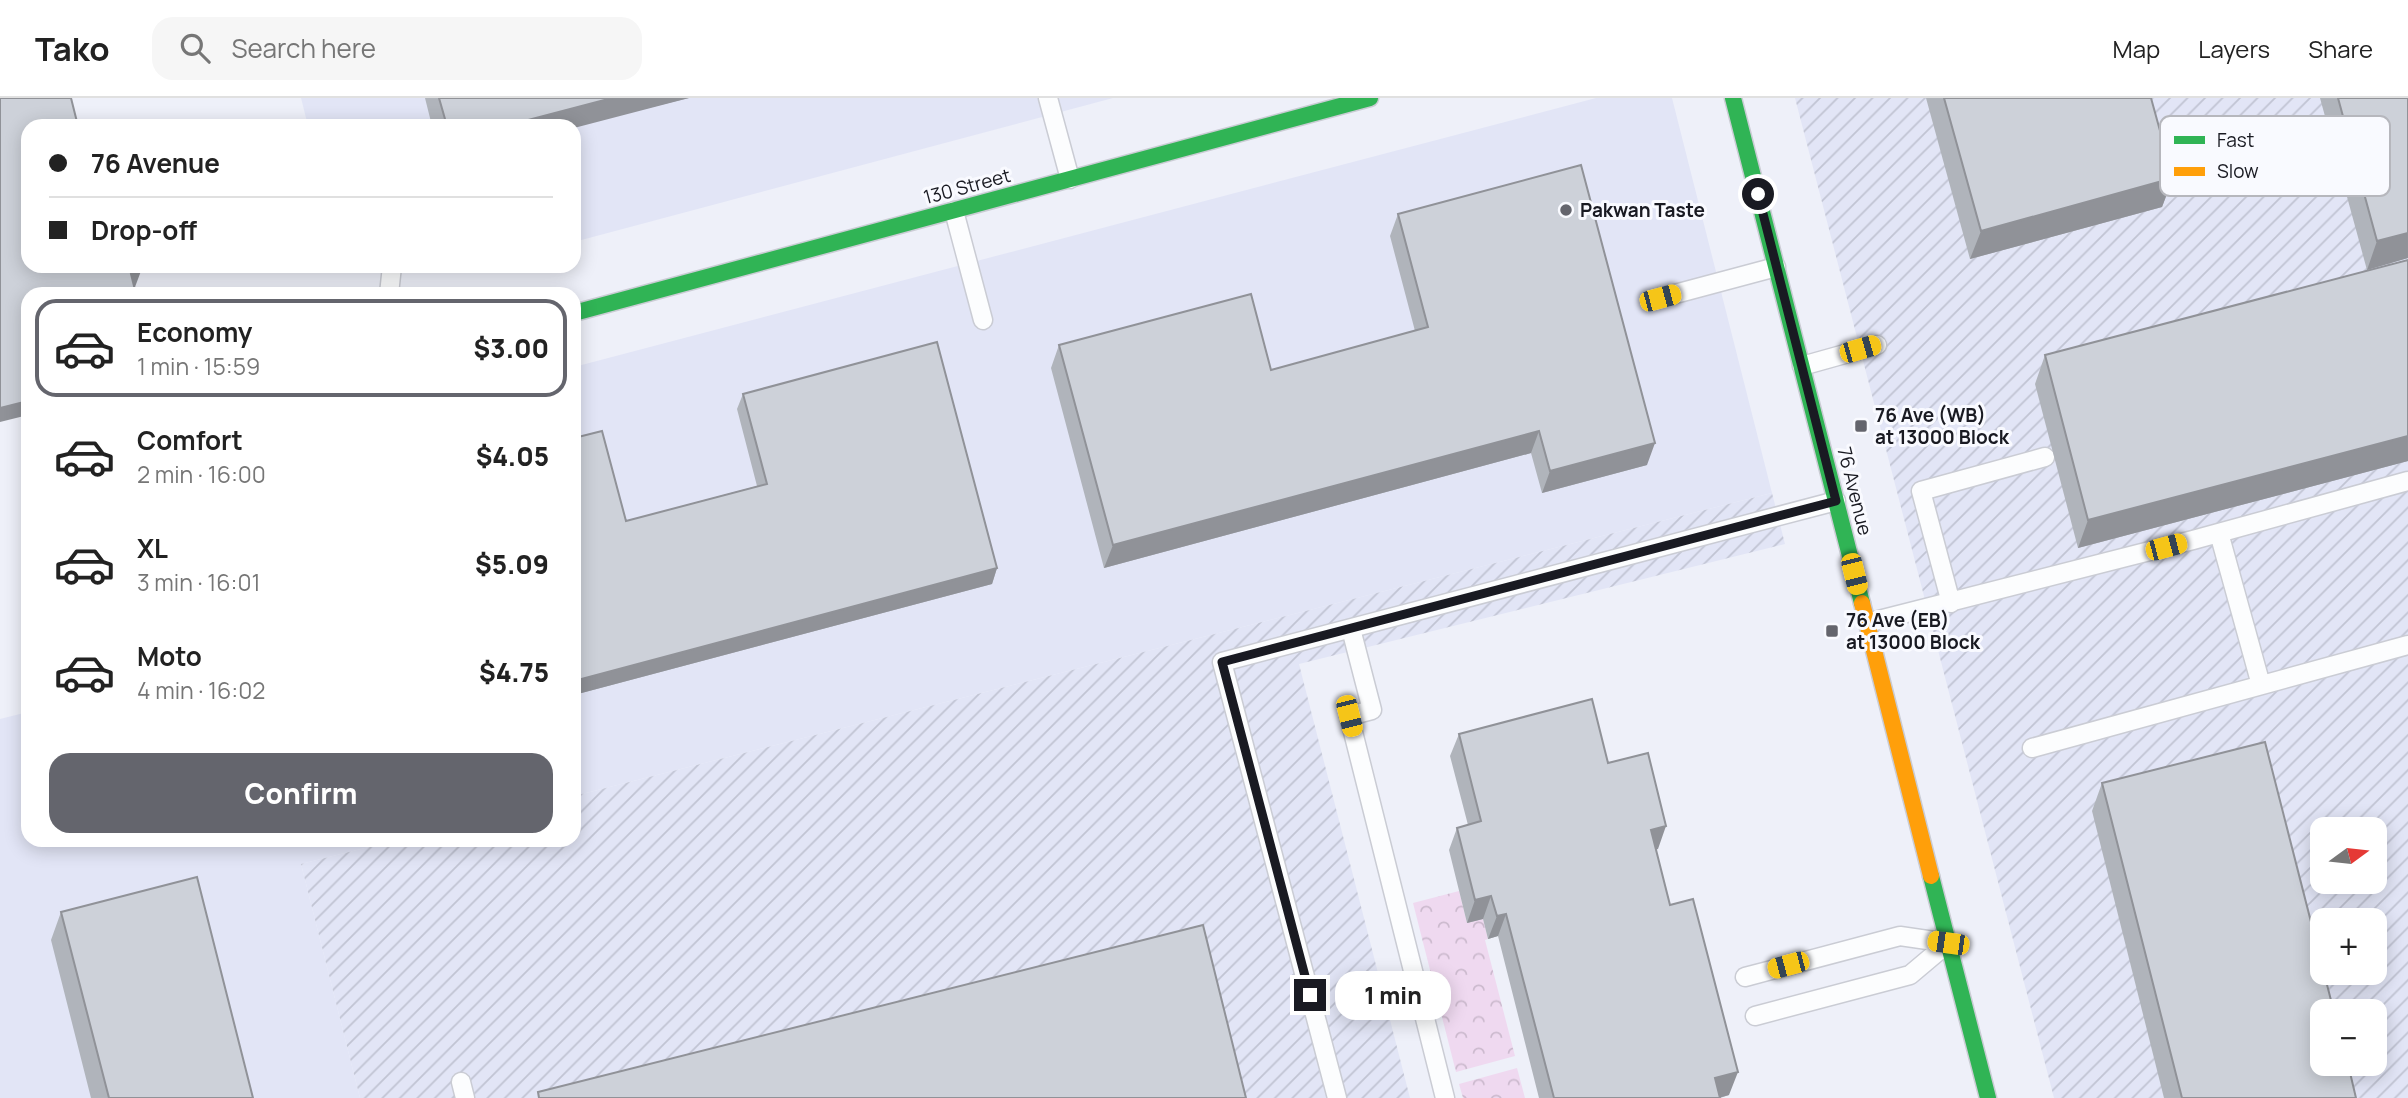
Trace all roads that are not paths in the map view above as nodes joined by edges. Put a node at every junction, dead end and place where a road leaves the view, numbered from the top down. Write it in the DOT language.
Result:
graph roads {
  1 [pos="1048,98"];
  2 [pos="1370,98"];
  3 [pos="1733,98"];
  4 [pos="1070,179"];
  5 [pos="954,211"];
  6 [pos="1776,267"];
  7 [pos="1660,298"];
  8 [pos="581,311"];
  9 [pos="983,320"];
  10 [pos="1877,345"];
  11 [pos="1802,366"];
  12 [pos="2045,457"];
  13 [pos="2408,481"];
  14 [pos="1836,501"];
  15 [pos="2219,533"];
  16 [pos="1951,603"];
  17 [pos="1867,622"];
  18 [pos="1351,629"];
  19 [pos="2408,645"];
  20 [pos="2261,685"];
  21 [pos="2032,748"];
  22 [pos="1948,943"];
  23 [pos="1745,976"];
  24 [pos="1755,1016"];
  25 [pos="1337,1098"];
  26 [pos="1445,1098"];
  27 [pos="1988,1098"];
  1 -- 4 [label="lane"];
  2 -- 4 [label="main road, 130 Street"];
  3 -- 6 [label="main road, 76 Avenue"];
  4 -- 5 [label="main road, 130 Street"];
  5 -- 8 [label="main road, 130 Street"];
  5 -- 9 [label="lane"];
  6 -- 7 [label="lane"];
  6 -- 11 [label="main road, 76 Avenue"];
  10 -- 11 [label="lane"];
  11 -- 14 [label="main road, 76 Avenue"];
  12 -- 16 [label="lane"];
  13 -- 15 [label="lane"];
  14 -- 17 [label="main road, 76 Avenue"];
  14 -- 18 [label="lane"];
  15 -- 16 [label="lane"];
  15 -- 20 [label="lane"];
  16 -- 17 [label="lane"];
  17 -- 22 [label="main road, 76 Avenue"];
  18 -- 25 [label="lane"];
  18 -- 26 [label="lane"];
  19 -- 20 [label="lane"];
  20 -- 21 [label="lane"];
  22 -- 23 [label="lane"];
  22 -- 24 [label="lane"];
  22 -- 27 [label="main road, 76 Avenue"];
}
